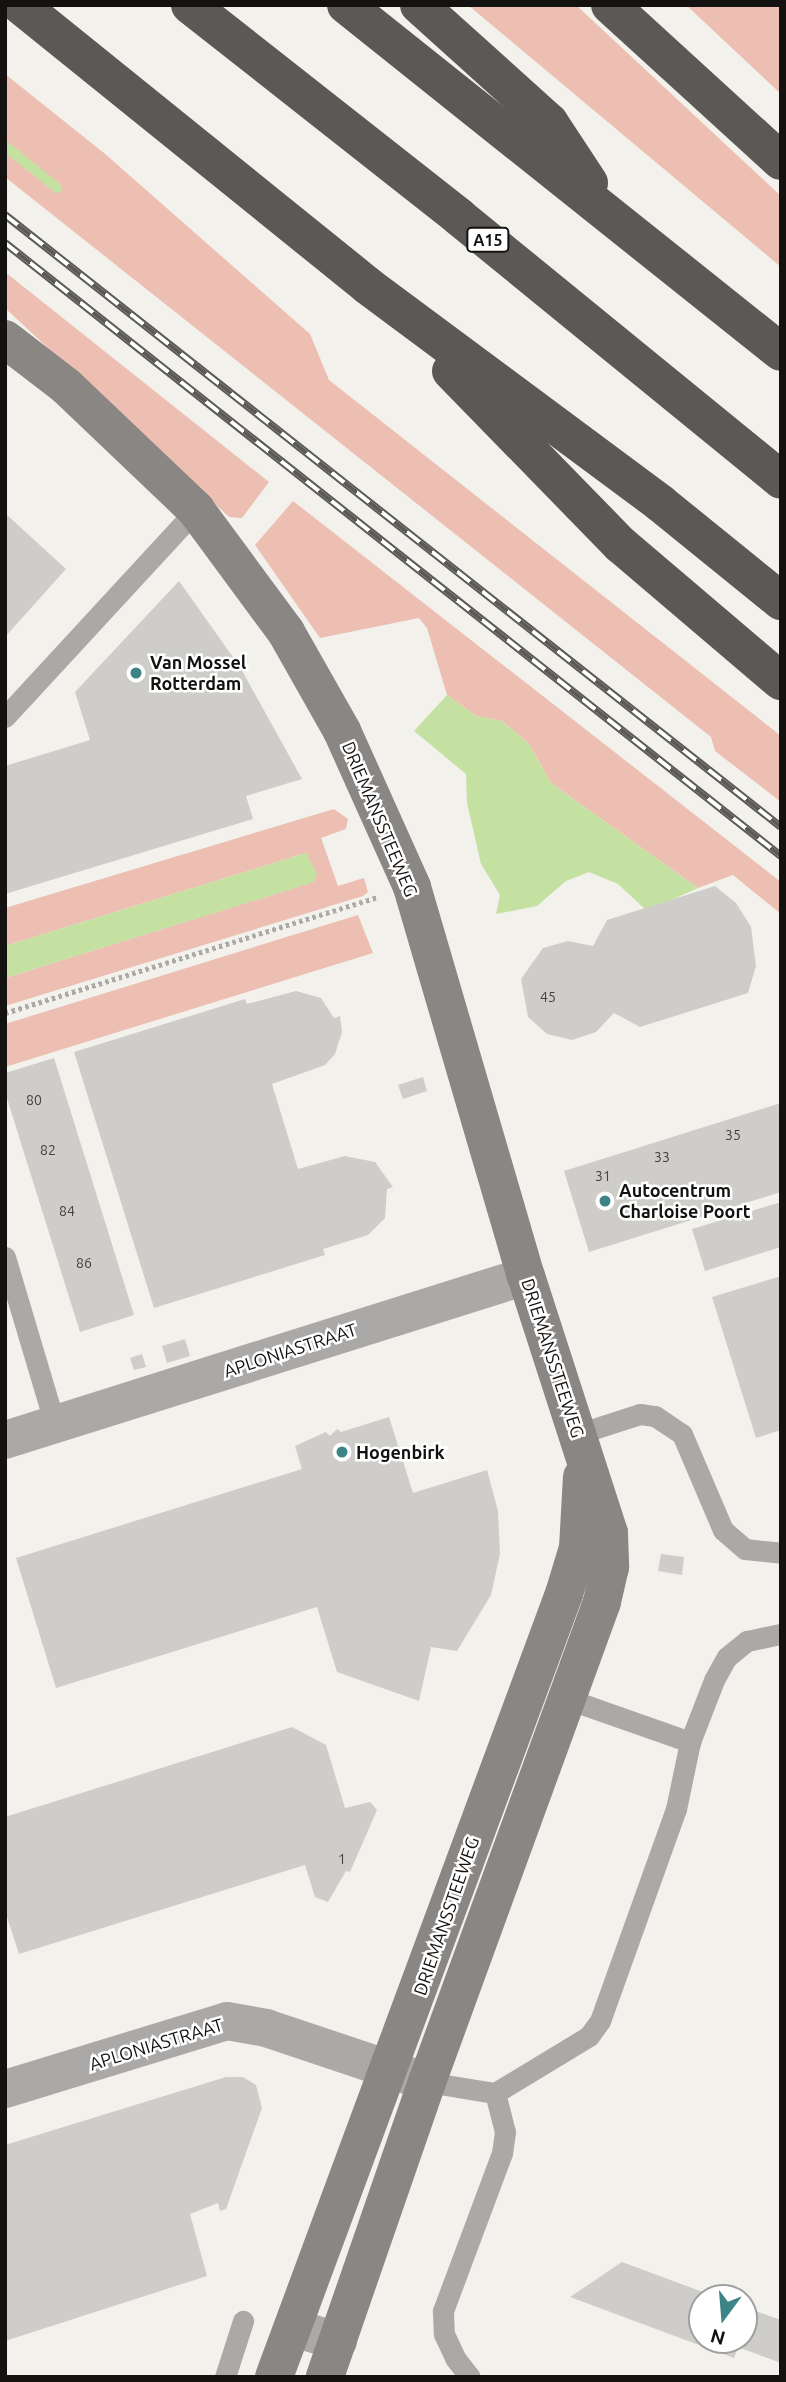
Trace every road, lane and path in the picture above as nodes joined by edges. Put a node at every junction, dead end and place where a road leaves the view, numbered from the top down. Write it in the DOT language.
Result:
graph roads {
  1 [pos="20,5"];
  2 [pos="190,5"];
  3 [pos="346,5"];
  4 [pos="419,5"];
  5 [pos="610,5"];
  6 [pos="781,161"];
  7 [pos="605,208"];
  8 [pos="368,286"];
  9 [pos="5,338"];
  10 [pos="781,352"];
  11 [pos="781,480"];
  12 [pos="196,510"];
  13 [pos="781,601"];
  14 [pos="781,681"];
  15 [pos="5,717"];
  16 [pos="412,887"];
  17 [pos="5,1013"];
  18 [pos="5,1256"];
  19 [pos="526,1276"];
  20 [pos="55,1425"];
  21 [pos="5,1440"];
  22 [pos="580,1441"];
  23 [pos="781,1553"];
  24 [pos="781,1634"];
  25 [pos="565,1698"];
  26 [pos="690,1742"];
  27 [pos="409,2077"];
  28 [pos="5,2089"];
  29 [pos="495,2093"];
  30 [pos="243,2322"];
  31 [pos="293,2328"];
  32 [pos="338,2341"];
  33 [pos="225,2377"];
  34 [pos="274,2377"];
  35 [pos="325,2377"];
  36 [pos="470,2377"];
  1 -- 8 [label="highway"];
  2 -- 11 [label="highway, A15"];
  3 -- 7 [label="highway"];
  4 -- 7 [label="highway"];
  5 -- 6 [label="highway"];
  7 -- 10 [label="highway"];
  8 -- 13 [label="highway"];
  8 -- 14 [label="highway"];
  9 -- 12 [label="main road, DRIEMANSSTEEWEG"];
  12 -- 15 [label="lane"];
  12 -- 16 [label="main road, DRIEMANSSTEEWEG"];
  16 -- 17 [label="path"];
  16 -- 19 [label="main road, DRIEMANSSTEEWEG"];
  18 -- 20 [label="lane"];
  19 -- 20 [label="street, APLONIASTRAAT"];
  19 -- 22 [label="main road, DRIEMANSSTEEWEG"];
  20 -- 21 [label="street, APLONIASTRAAT"];
  22 -- 23 [label="lane"];
  22 -- 25 [label="main road, DRIEMANSSTEEWEG"];
  22 -- 27 [label="main road, DRIEMANSSTEEWEG"];
  24 -- 26 [label="lane"];
  25 -- 26 [label="lane"];
  25 -- 27 [label="main road, DRIEMANSSTEEWEG"];
  26 -- 29 [label="lane"];
  27 -- 28 [label="street, APLONIASTRAAT"];
  27 -- 29 [label="lane"];
  27 -- 31 [label="main road, DRIEMANSSTEEWEG"];
  27 -- 32 [label="main road, DRIEMANSSTEEWEG"];
  29 -- 36 [label="lane"];
  30 -- 33 [label="lane"];
  31 -- 32 [label="street"];
  31 -- 34 [label="main road, DRIEMANSSTEEWEG"];
  32 -- 35 [label="main road, DRIEMANSSTEEWEG"];
}
